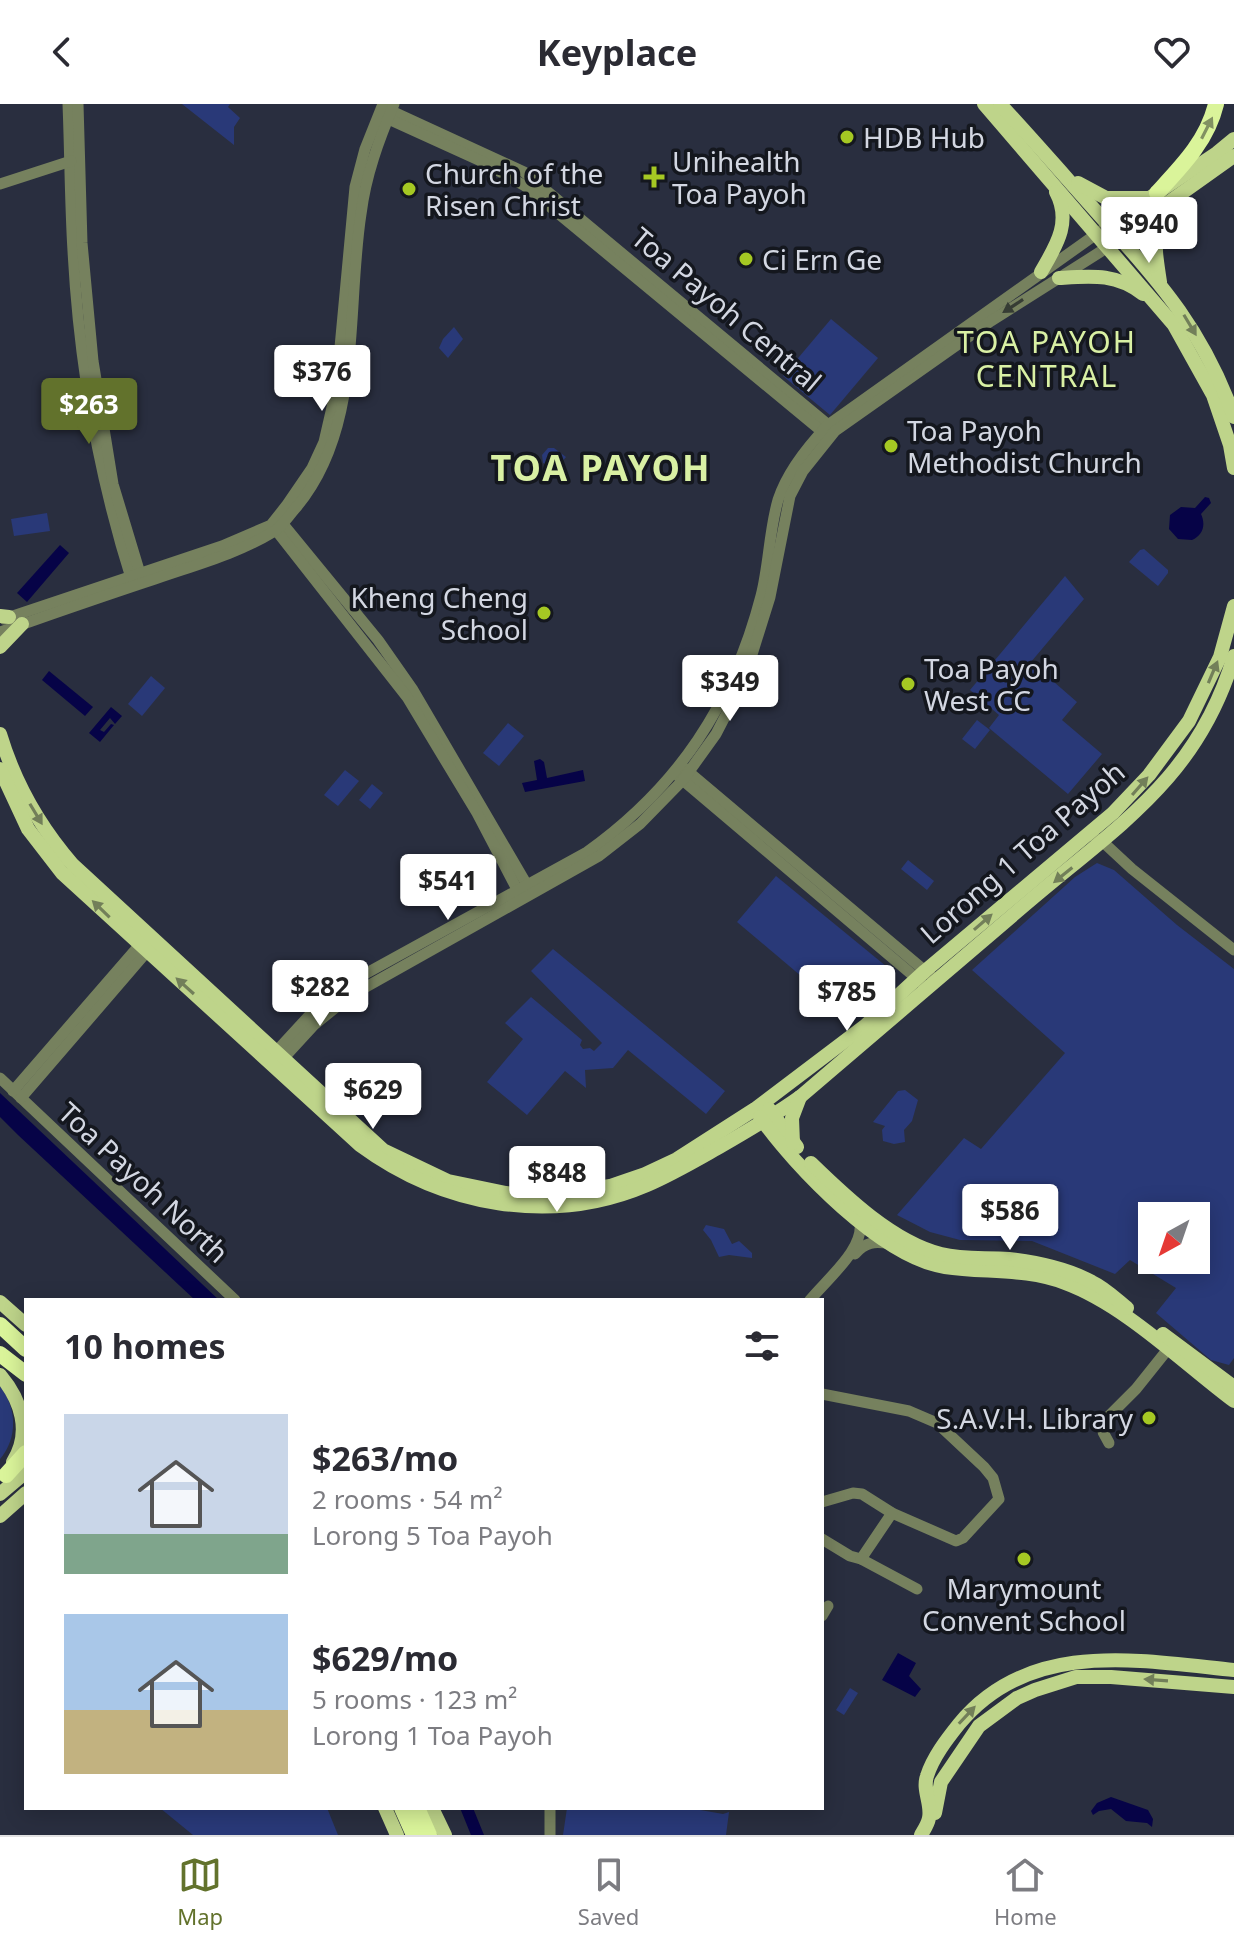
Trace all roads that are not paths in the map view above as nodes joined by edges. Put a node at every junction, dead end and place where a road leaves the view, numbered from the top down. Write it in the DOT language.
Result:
graph roads {
  1 [pos="68,104"];
  2 [pos="78,104"];
  3 [pos="984,104"];
  4 [pos="1000,104"];
  5 [pos="1216,104"];
  6 [pos="386,110"];
  7 [pos="1234,139"];
  8 [pos="1234,156"];
  9 [pos="71,161"];
  10 [pos="38,173"];
  11 [pos="71,178"];
  12 [pos="1049,178"];
  13 [pos="1069,178"];
  14 [pos="0,184"];
  15 [pos="1185,192"];
  16 [pos="1153,195"];
  17 [pos="1114,231"];
  18 [pos="1096,235"];
  19 [pos="1107,247"];
  20 [pos="1041,272"];
  21 [pos="1059,278"];
  22 [pos="1160,283"];
  23 [pos="1162,309"];
  24 [pos="1232,408"];
  25 [pos="96,411"];
  26 [pos="828,431"];
  27 [pos="1234,468"];
  28 [pos="277,524"];
  29 [pos="136,580"];
  30 [pos="1234,606"];
  31 [pos="8,619"];
  32 [pos="0,632"];
  33 [pos="0,647"];
  34 [pos="1234,656"];
  35 [pos="0,734"];
  36 [pos="0,769"];
  37 [pos="682,773"];
  38 [pos="1113,813"];
  39 [pos="1125,824"];
  40 [pos="1082,838"];
  41 [pos="1103,847"];
  42 [pos="524,892"];
  43 [pos="148,943"];
  44 [pos="1234,950"];
  45 [pos="927,980"];
  46 [pos="275,1059"];
  47 [pos="0,1078"];
  48 [pos="17,1094"];
  49 [pos="800,1097"];
  50 [pos="764,1113"];
  51 [pos="744,1133"];
  52 [pos="791,1148"];
  53 [pos="475,1194"];
  54 [pos="859,1218"];
  55 [pos="890,1245"];
  56 [pos="0,1291"];
  57 [pos="233,1298"];
  58 [pos="812,1298"];
  59 [pos="819,1298"];
  60 [pos="0,1302"];
  61 [pos="24,1312"];
  62 [pos="24,1323"];
  63 [pos="0,1325"];
  64 [pos="0,1337"];
  65 [pos="24,1347"];
  66 [pos="1168,1349"];
  67 [pos="0,1354"];
  68 [pos="24,1358"];
  69 [pos="1191,1361"];
  70 [pos="24,1372"];
  71 [pos="0,1374"];
  72 [pos="24,1392"];
  73 [pos="1232,1392"];
  74 [pos="824,1394"];
  75 [pos="1109,1443"];
  76 [pos="24,1455"];
  77 [pos="24,1474"];
  78 [pos="3,1477"];
  79 [pos="0,1494"];
  80 [pos="24,1496"];
  81 [pos="824,1501"];
  82 [pos="892,1513"];
  83 [pos="0,1516"];
  84 [pos="824,1540"];
  85 [pos="861,1559"];
  86 [pos="917,1589"];
  87 [pos="1234,1670"];
  88 [pos="1234,1687"];
  89 [pos="388,1810"];
  90 [pos="403,1810"];
  91 [pos="417,1810"];
  92 [pos="433,1810"];
  93 [pos="550,1810"];
  94 [pos="415,1832"];
  95 [pos="445,1835"];
  96 [pos="550,1835"];
  97 [pos="924,1835"];
  1 -- 9 [label="street"];
  2 -- 25 [label="street"];
  3 -- 12 [label="main road"];
  4 -- 13 [label="main road"];
  16 -- 5 [label="highway, one-way"];
  6 -- 26 [label="street, Toa Payoh Central"];
  6 -- 28 [label="street"];
  7 -- 16 [label="main road"];
  8 -- 15 [label="main road"];
  9 -- 10 [label="street"];
  9 -- 11 [label="street"];
  10 -- 11 [label="street"];
  10 -- 14 [label="street"];
  11 -- 25 [label="street"];
  12 -- 18 [label="main road"];
  12 -- 20 [label="main road"];
  13 -- 16 [label="main road"];
  13 -- 17 [label="main road"];
  15 -- 17 [label="main road"];
  15 -- 22 [label="main road"];
  16 -- 17 [label="main road"];
  17 -- 18 [label="street"];
  17 -- 19 [label="street"];
  17 -- 22 [label="main road"];
  18 -- 19 [label="main road"];
  18 -- 20 [label="street"];
  19 -- 21 [label="street"];
  19 -- 23 [label="main road"];
  20 -- 26 [label="street"];
  21 -- 23 [label="main road"];
  21 -- 26 [label="street, one-way"];
  22 -- 24 [label="main road, one-way"];
  23 -- 27 [label="main road"];
  25 -- 29 [label="street"];
  26 -- 37 [label="street"];
  28 -- 29 [label="street"];
  28 -- 42 [label="street"];
  29 -- 31 [label="street"];
  38 -- 30 [label="main road, Lorong 1 Toa Payoh, one-way"];
  31 -- 32 [label="street"];
  31 -- 33 [label="main road"];
  34 -- 39 [label="main road, Lorong 1 Toa Payoh"];
  35 -- 43 [label="main road, Lorong 1 Toa Payoh, one-way"];
  43 -- 36 [label="main road, Lorong 1 Toa Payoh, one-way"];
  37 -- 42 [label="street"];
  37 -- 45 [label="street"];
  38 -- 39 [label="main road"];
  38 -- 40 [label="main road, Lorong 1 Toa Payoh"];
  39 -- 41 [label="main road, Lorong 1 Toa Payoh"];
  40 -- 41 [label="street"];
  45 -- 40 [label="main road, Lorong 1 Toa Payoh, one-way"];
  41 -- 44 [label="street"];
  41 -- 45 [label="main road, Lorong 1 Toa Payoh, one-way"];
  42 -- 46 [label="street"];
  43 -- 46 [label="main road, Lorong 1 Toa Payoh"];
  43 -- 48 [label="street"];
  45 -- 49 [label="main road, Lorong 1 Toa Payoh"];
  45 -- 50 [label="main road, Lorong 1 Toa Payoh"];
  46 -- 53 [label="main road, Lorong 1 Toa Payoh"];
  47 -- 48 [label="street, Toa Payoh North"];
  48 -- 57 [label="street, Toa Payoh North"];
  49 -- 50 [label="main road, Lorong 1 Toa Payoh"];
  49 -- 52 [label="main road"];
  50 -- 51 [label="main road, Lorong 1 Toa Payoh"];
  50 -- 52 [label="main road"];
  50 -- 53 [label="main road, Lorong 1 Toa Payoh"];
  51 -- 52 [label="main road"];
  51 -- 53 [label="main road, Lorong 1 Toa Payoh"];
  52 -- 54 [label="main road"];
  52 -- 69 [label="main road"];
  54 -- 55 [label="main road"];
  54 -- 58 [label="street"];
  55 -- 59 [label="street"];
  55 -- 66 [label="main road"];
  56 -- 61 [label="main road"];
  60 -- 62 [label="main road"];
  63 -- 65 [label="highway"];
  64 -- 68 [label="highway"];
  66 -- 69 [label="main road"];
  66 -- 75 [label="street"];
  67 -- 70 [label="highway"];
  69 -- 73 [label="main road"];
  71 -- 72 [label="main road"];
  71 -- 78 [label="main road"];
  74 -- 82 [label="street"];
  76 -- 78 [label="highway"];
  77 -- 79 [label="main road"];
  80 -- 83 [label="main road"];
  81 -- 82 [label="street"];
  82 -- 85 [label="street"];
  84 -- 85 [label="street"];
  85 -- 86 [label="street"];
  97 -- 87 [label="main road, one-way"];
  88 -- 97 [label="main road, one-way"];
  89 -- 94 [label="main road"];
  90 -- 94 [label="highway"];
  91 -- 94 [label="highway"];
  92 -- 95 [label="main road"];
  93 -- 96 [label="street"];
}
